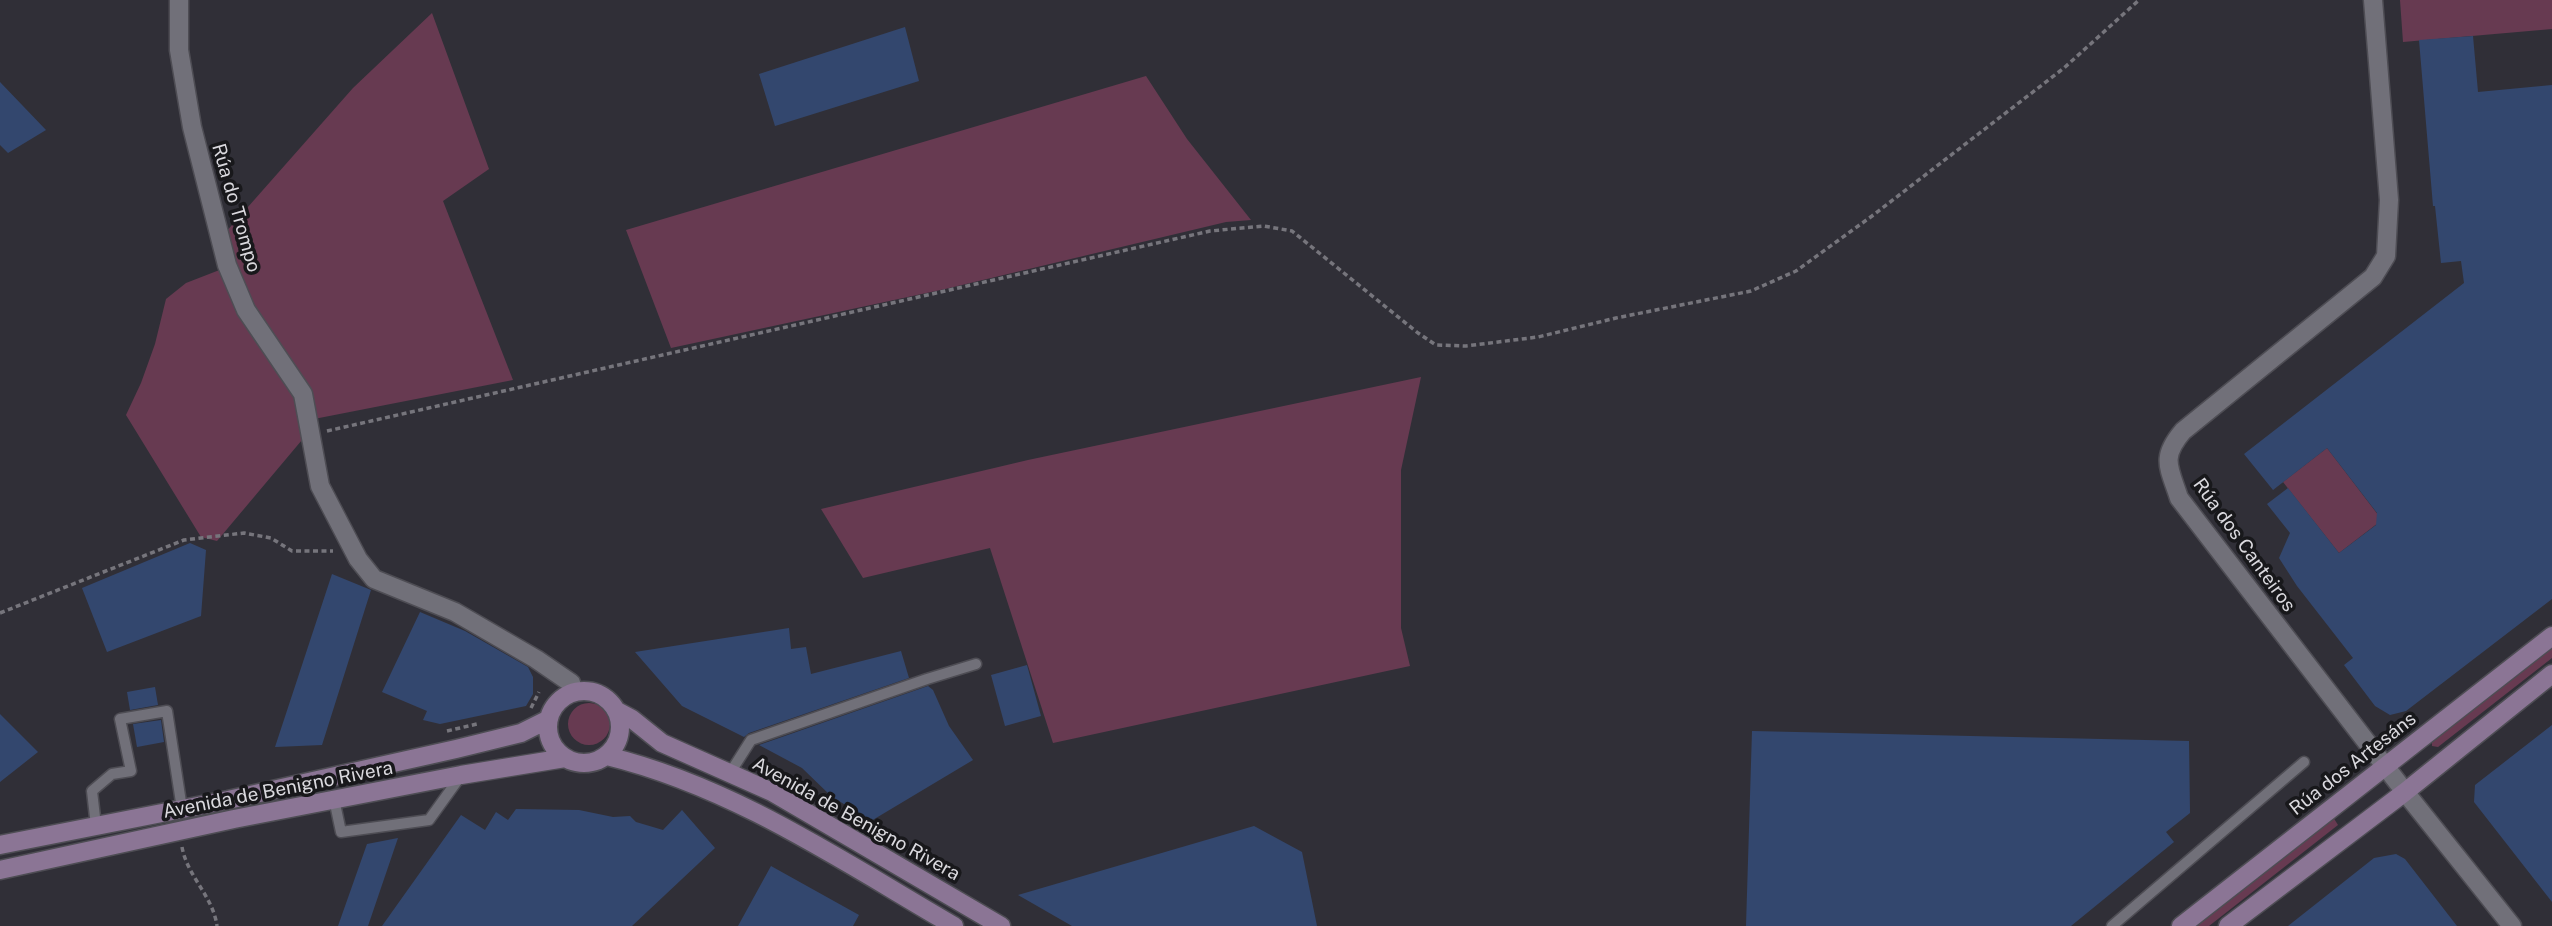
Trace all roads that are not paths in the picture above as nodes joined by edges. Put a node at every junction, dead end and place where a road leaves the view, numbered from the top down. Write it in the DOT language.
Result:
graph roads {
  1 [pos="179,0"];
  2 [pos="2373,0"];
  3 [pos="2552,636"];
  4 [pos="976,664"];
  5 [pos="2552,674"];
  6 [pos="574,692"];
  7 [pos="617,711"];
  8 [pos="549,719"];
  9 [pos="607,756"];
  10 [pos="565,758"];
  11 [pos="2304,762"];
  12 [pos="2385,765"];
  13 [pos="730,773"];
  14 [pos="461,775"];
  15 [pos="2405,792"];
  16 [pos="334,799"];
  17 [pos="182,809"];
  18 [pos="96,826"];
  19 [pos="0,845"];
  20 [pos="0,870"];
  21 [pos="954,926"];
  22 [pos="1001,926"];
  23 [pos="2112,926"];
  24 [pos="2181,926"];
  25 [pos="2228,926"];
  26 [pos="2512,926"];
  1 -- 6 [label="street, Rúa do Trompo"];
  2 -- 12 [label="street, Rúa dos Canteiros"];
  3 -- 12 [label="main road, Rúa dos Artesáns"];
  4 -- 13 [label="lane"];
  5 -- 15 [label="main road"];
  6 -- 7 [label="main road"];
  6 -- 8 [label="main road"];
  7 -- 9 [label="main road"];
  7 -- 13 [label="main road, Avenida de Benigno Rivera"];
  8 -- 10 [label="main road"];
  8 -- 17 [label="main road, Avenida de Benigno Rivera"];
  9 -- 10 [label="main road"];
  9 -- 21 [label="main road"];
  10 -- 14 [label="main road, Avenida de Benigno Rivera"];
  11 -- 23 [label="lane"];
  12 -- 15 [label="street, Rúa dos Canteiros"];
  12 -- 24 [label="main road, Rúa dos Artesáns"];
  13 -- 22 [label="main road, Avenida de Benigno Rivera"];
  14 -- 16 [label="main road, Avenida de Benigno Rivera"];
  14 -- 16 [label="lane"];
  15 -- 25 [label="main road"];
  15 -- 26 [label="street, Rúa dos Canteiros"];
  16 -- 20 [label="main road, Avenida de Benigno Rivera"];
  17 -- 18 [label="main road, Avenida de Benigno Rivera"];
  17 -- 18 [label="lane"];
  18 -- 19 [label="main road, Avenida de Benigno Rivera"];
}
